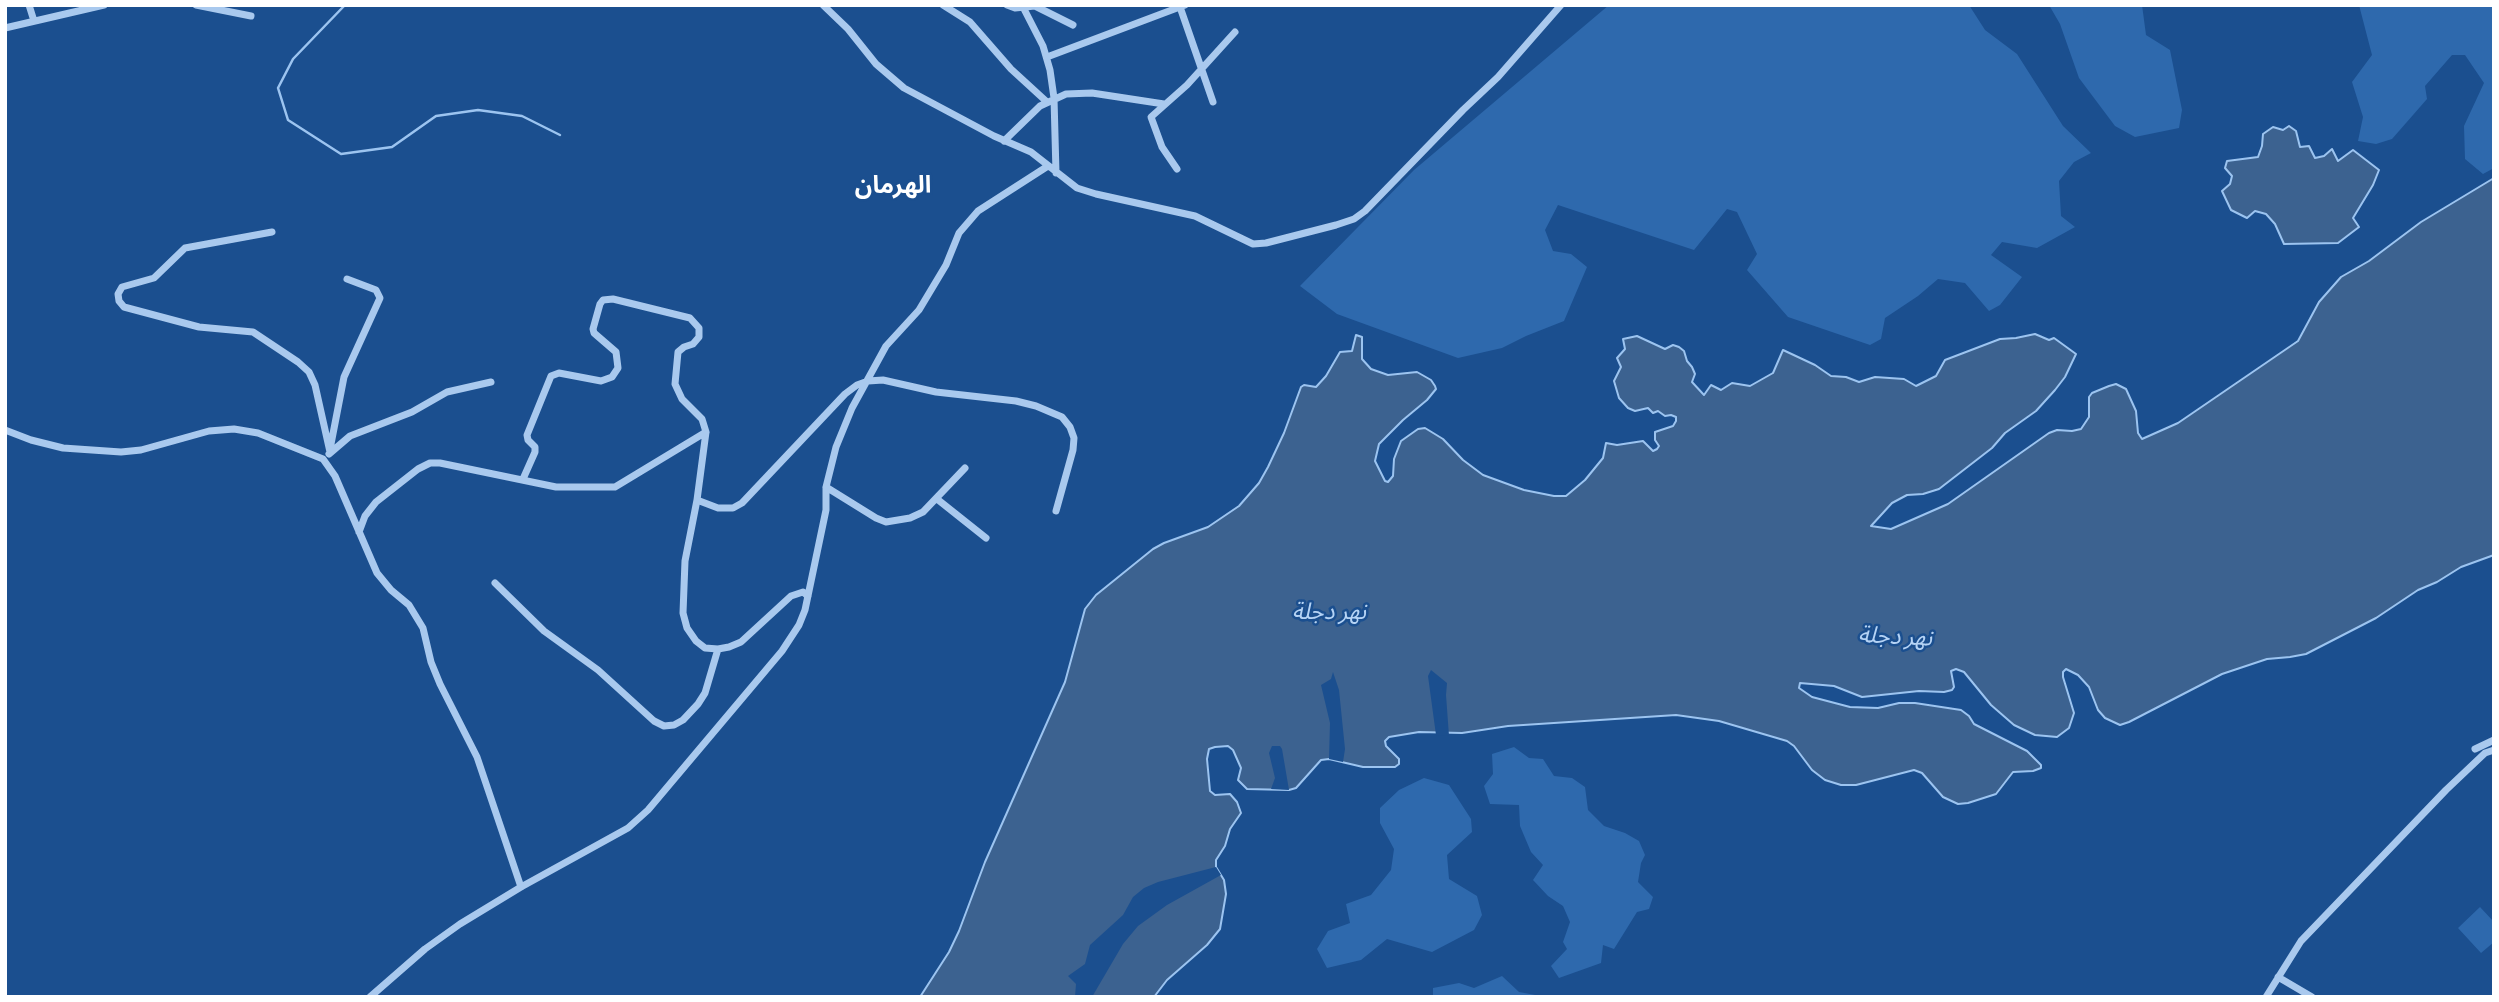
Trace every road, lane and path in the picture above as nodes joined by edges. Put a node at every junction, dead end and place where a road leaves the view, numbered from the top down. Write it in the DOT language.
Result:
graph roads {
  1 [pos="29,5"];
  2 [pos="104,5"];
  3 [pos="196,5"];
  4 [pos="823,5"];
  5 [pos="943,5"];
  6 [pos="1007,5"];
  7 [pos="1561,5"];
  8 [pos="1183,6"];
  9 [pos="1023,7"];
  10 [pos="251,16"];
  11 [pos="34,21"];
  12 [pos="1073,25"];
  13 [pos="5,28"];
  14 [pos="1235,32"];
  15 [pos="1046,57"];
  16 [pos="1202,69"];
  17 [pos="1050,100"];
  18 [pos="1213,102"];
  19 [pos="1164,104"];
  20 [pos="1004,141"];
  21 [pos="1048,166"];
  22 [pos="1177,169"];
  23 [pos="1056,173"];
  24 [pos="272,232"];
  25 [pos="347,279"];
  26 [pos="868,381"];
  27 [pos="491,382"];
  28 [pos="5,430"];
  29 [pos="706,432"];
  30 [pos="330,450"];
  31 [pos="323,459"];
  32 [pos="965,468"];
  33 [pos="523,479"];
  34 [pos="826,487"];
  35 [pos="937,499"];
  36 [pos="697,500"];
  37 [pos="1056,511"];
  38 [pos="359,532"];
  39 [pos="986,538"];
  40 [pos="495,583"];
  41 [pos="808,596"];
  42 [pos="718,649"];
  43 [pos="2494,740"];
  44 [pos="2475,749"];
  45 [pos="2494,750"];
  46 [pos="521,887"];
  47 [pos="2278,977"];
  48 [pos="370,997"];
  49 [pos="2266,997"];
  50 [pos="2312,997"];
  1 -- 11 [label="street"];
  2 -- 11 [label="street"];
  3 -- 10 [label="street"];
  4 -- 20 [label="street"];
  5 -- 17 [label="street"];
  6 -- 9 [label="street"];
  7 -- 23 [label="street"];
  8 -- 15 [label="street"];
  8 -- 16 [label="street"];
  9 -- 12 [label="street"];
  9 -- 15 [label="street"];
  11 -- 13 [label="street"];
  14 -- 16 [label="street"];
  15 -- 17 [label="street"];
  16 -- 18 [label="street"];
  16 -- 19 [label="street"];
  17 -- 19 [label="street"];
  17 -- 20 [label="street"];
  17 -- 23 [label="street"];
  19 -- 22 [label="street"];
  20 -- 21 [label="street"];
  21 -- 23 [label="street"];
  21 -- 26 [label="street"];
  24 -- 30 [label="street"];
  25 -- 30 [label="street"];
  26 -- 34 [label="street"];
  26 -- 36 [label="street"];
  26 -- 37 [label="street"];
  27 -- 30 [label="street"];
  28 -- 31 [label="street"];
  29 -- 33 [label="street"];
  29 -- 33 [label="street"];
  29 -- 36 [label="street"];
  30 -- 31 [label="street"];
  31 -- 38 [label="street"];
  32 -- 35 [label="street"];
  33 -- 38 [label="street"];
  34 -- 35 [label="street"];
  34 -- 41 [label="street"];
  35 -- 39 [label="street"];
  36 -- 42 [label="street"];
  38 -- 46 [label="street"];
  40 -- 42 [label="street"];
  41 -- 42 [label="street"];
  41 -- 46 [label="street"];
  43 -- 44 [label="street"];
  45 -- 47 [label="street"];
  46 -- 48 [label="street"];
  47 -- 49 [label="street"];
  47 -- 50 [label="street"];
}
